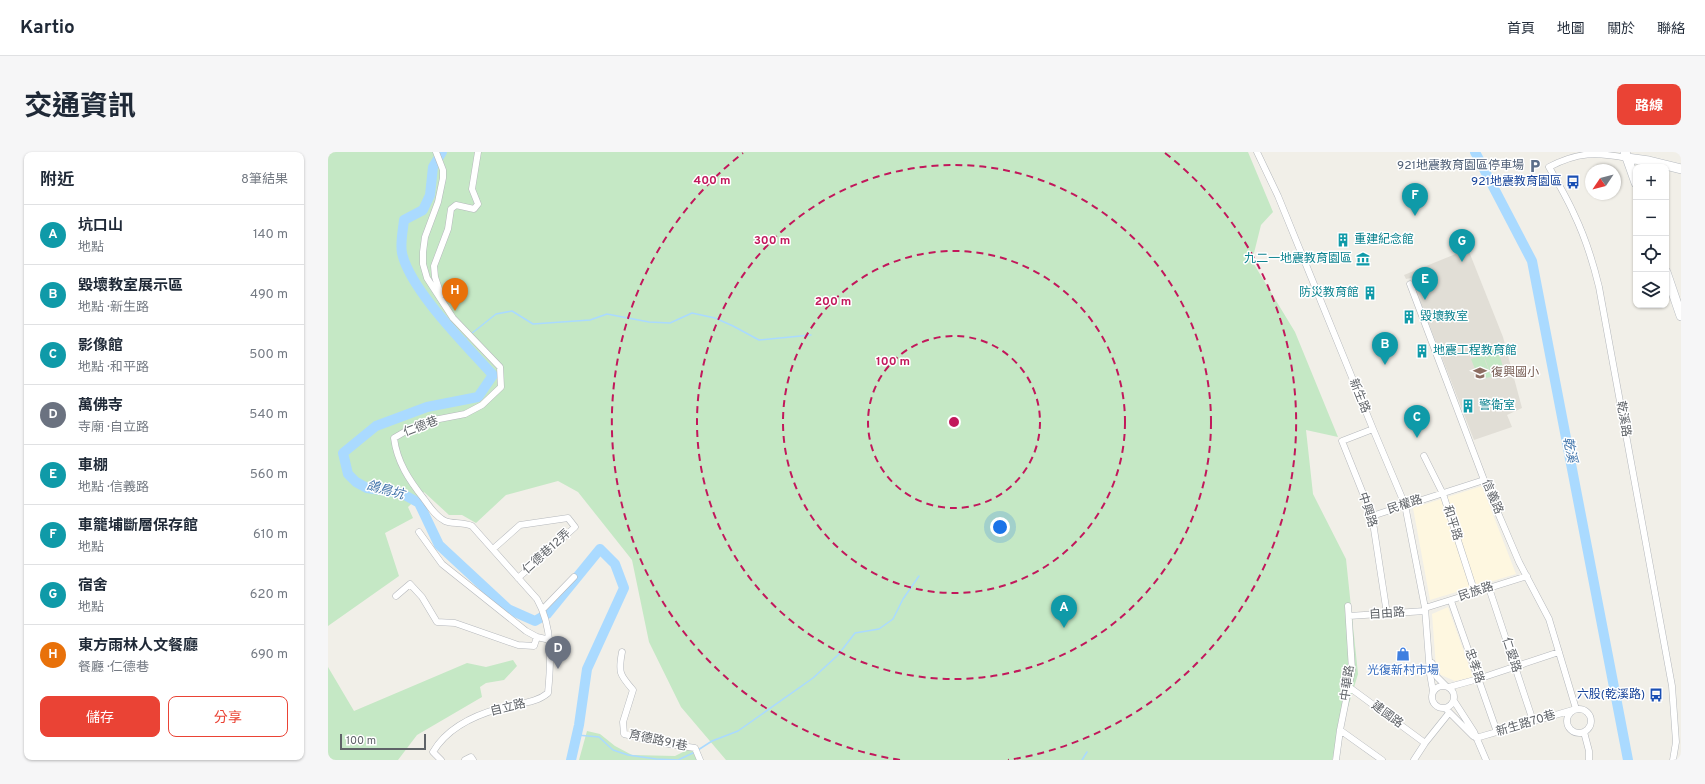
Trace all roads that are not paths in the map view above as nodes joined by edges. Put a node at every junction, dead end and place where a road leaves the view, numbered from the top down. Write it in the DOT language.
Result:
graph roads {
  1 [pos="436,152"];
  2 [pos="478,152"];
  3 [pos="1257,152"];
  4 [pos="1626,155"];
  5 [pos="1681,169"];
  6 [pos="1633,175"];
  7 [pos="1669,281"];
  8 [pos="1410,284"];
  9 [pos="445,305"];
  10 [pos="1681,316"];
  11 [pos="1373,429"];
  12 [pos="1424,456"];
  13 [pos="1484,480"];
  14 [pos="1443,494"];
  15 [pos="1405,504"];
  16 [pos="1372,516"];
  17 [pos="418,532"];
  18 [pos="493,549"];
  19 [pos="1527,576"];
  20 [pos="574,577"];
  21 [pos="518,578"];
  22 [pos="1489,588"];
  23 [pos="1475,593"];
  24 [pos="396,596"];
  25 [pos="1450,601"];
  26 [pos="1348,606"];
  27 [pos="1425,610"];
  28 [pos="543,611"];
  29 [pos="1387,614"];
  30 [pos="1349,616"];
  31 [pos="537,637"];
  32 [pos="549,638"];
  33 [pos="1429,650"];
  34 [pos="622,652"];
  35 [pos="1559,652"];
  36 [pos="1515,667"];
  37 [pos="1478,679"];
  38 [pos="1447,686"];
  39 [pos="1349,687"];
  40 [pos="1433,691"];
  41 [pos="1454,701"];
  42 [pos="1576,709"];
  43 [pos="1447,711"];
  44 [pos="1533,721"];
  45 [pos="1340,730"];
  46 [pos="1497,732"];
  47 [pos="1584,732"];
  48 [pos="1476,738"];
  49 [pos="1425,742"];
  50 [pos="441,760"];
  51 [pos="465,760"];
  52 [pos="473,760"];
  53 [pos="700,760"];
  54 [pos="1336,760"];
  55 [pos="1382,760"];
  56 [pos="1414,760"];
  57 [pos="1486,760"];
  58 [pos="1589,760"];
  59 [pos="1672,760"];
  1 -- 9 [label="street, 仁德巷"];
  2 -- 9 [label="street, 仁德巷"];
  3 -- 11 [label="street, 新生路"];
  4 -- 5 [label="street"];
  4 -- 6 [label="street"];
  4 -- 59 [label="street, 乾溪路"];
  7 -- 10 [label="street"];
  8 -- 13 [label="street, 信義路"];
  9 -- 18 [label="street, 仁德巷"];
  11 -- 15 [label="street, 新生路"];
  11 -- 16 [label="street, 中興路"];
  12 -- 14 [label="street, 和平路"];
  13 -- 14 [label="street, 民權路"];
  13 -- 19 [label="street, 信義路"];
  14 -- 15 [label="street, 民權路"];
  14 -- 23 [label="street, 和平路"];
  15 -- 16 [label="street, 民權路"];
  15 -- 27 [label="street, 新生路"];
  16 -- 29 [label="street, 中興路"];
  17 -- 31 [label="street"];
  18 -- 21 [label="street, 仁德巷"];
  18 -- 21 [label="street, 仁德巷12弄"];
  19 -- 22 [label="street, 民族路"];
  19 -- 35 [label="street, 信義路"];
  20 -- 28 [label="street"];
  21 -- 28 [label="street, 仁德巷"];
  22 -- 23 [label="street, 民族路"];
  22 -- 36 [label="street, 仁愛路"];
  23 -- 25 [label="street, 民族路"];
  24 -- 31 [label="street"];
  25 -- 27 [label="street, 民族路"];
  25 -- 37 [label="street, 忠孝路"];
  26 -- 30 [label="street, 中華路"];
  27 -- 29 [label="street, 自由路"];
  27 -- 33 [label="street, 新生路"];
  28 -- 32 [label="street"];
  29 -- 30 [label="street, 自由路"];
  30 -- 39 [label="street, 中華路"];
  31 -- 32 [label="street"];
  32 -- 50 [label="street, 自立路"];
  33 -- 38 [label="street, 新生路"];
  33 -- 40 [label="street, 新生路"];
  34 -- 53 [label="street, 育德路91巷"];
  35 -- 36 [label="street"];
  35 -- 42 [label="street, 信義路"];
  36 -- 37 [label="street"];
  36 -- 44 [label="street, 仁愛路"];
  37 -- 38 [label="street"];
  37 -- 46 [label="street, 忠孝路"];
  38 -- 40 [label="street"];
  38 -- 41 [label="street, 新生路"];
  39 -- 45 [label="street, 中華路"];
  39 -- 49 [label="street, 建國路"];
  40 -- 43 [label="street, 新生路"];
  41 -- 43 [label="street"];
  41 -- 48 [label="street, 新生路"];
  42 -- 44 [label="street, 新生路70巷"];
  42 -- 47 [label="street"];
  42 -- 47 [label="street"];
  43 -- 48 [label="street, 新生路"];
  43 -- 49 [label="street"];
  44 -- 46 [label="street, 新生路70巷"];
  45 -- 54 [label="street, 中華路"];
  45 -- 55 [label="street"];
  46 -- 48 [label="street, 新生路70巷"];
  47 -- 58 [label="street"];
  48 -- 57 [label="street, 新生路"];
  49 -- 56 [label="street"];
  51 -- 52 [label="street"];
}
